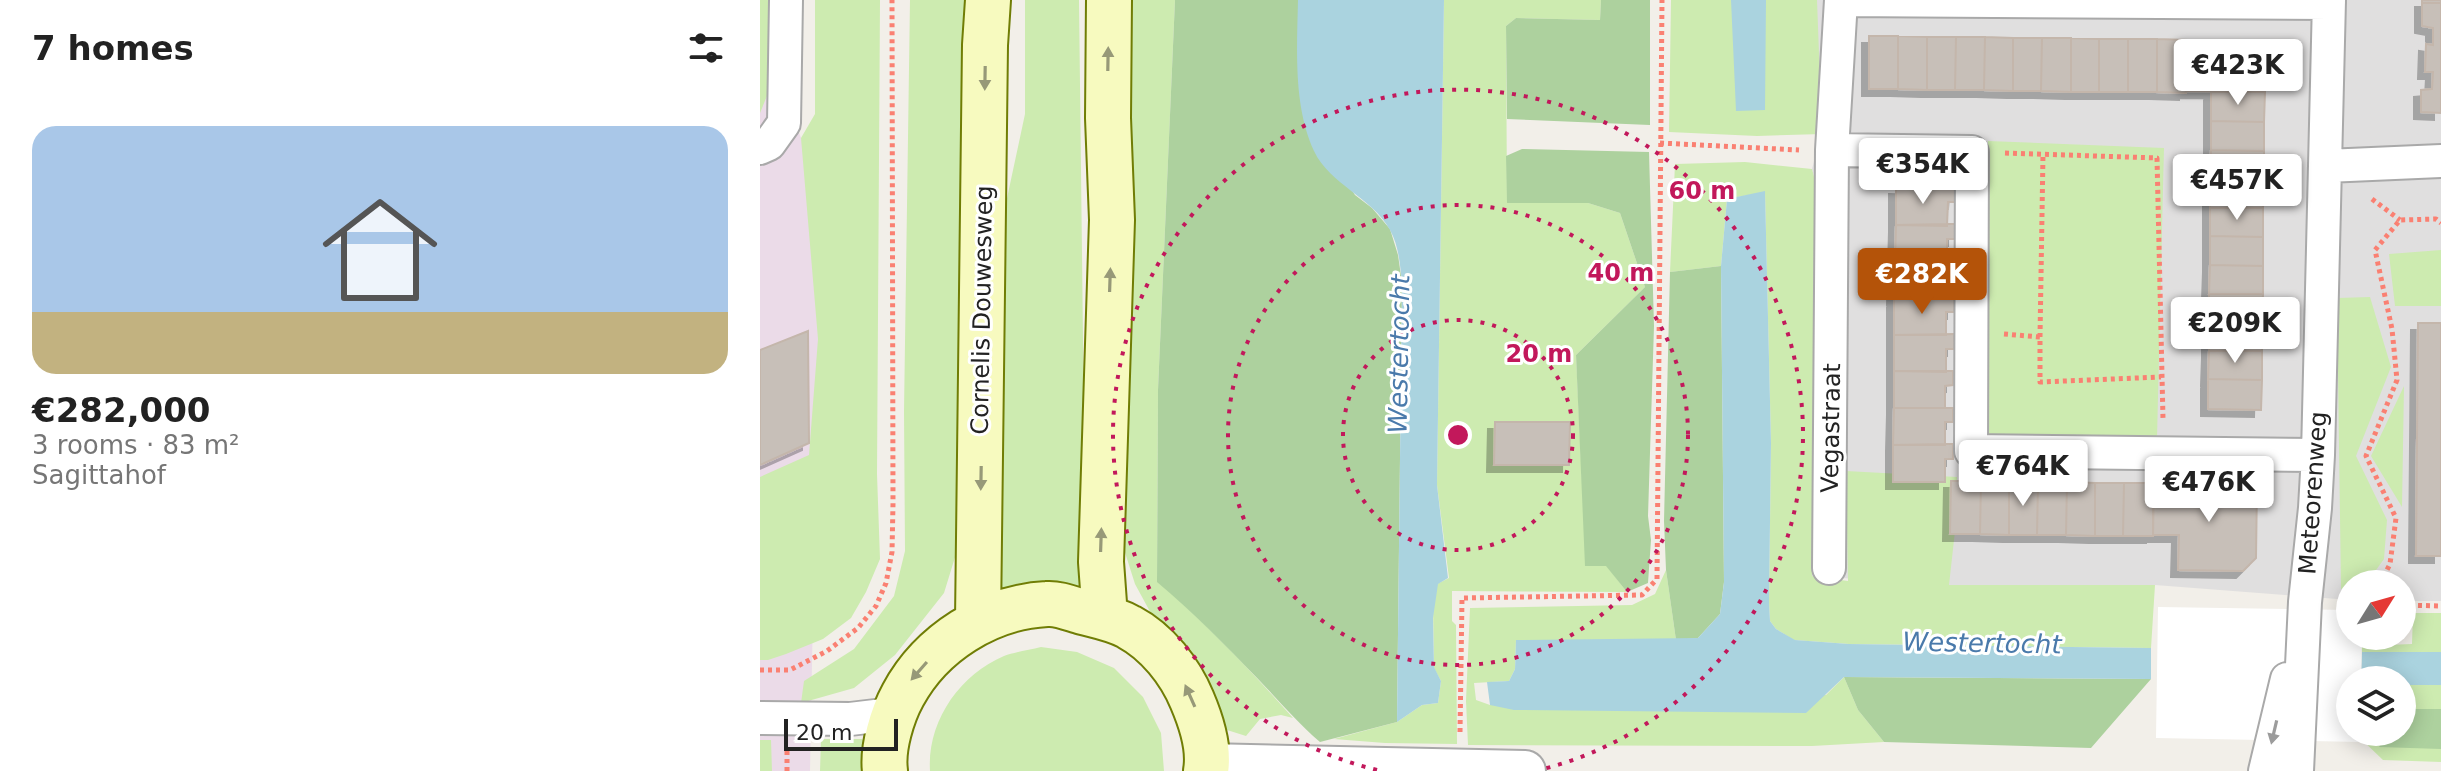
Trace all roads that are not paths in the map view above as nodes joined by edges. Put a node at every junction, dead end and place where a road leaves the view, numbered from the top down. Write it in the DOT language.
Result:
graph roads {
  1 [pos="786,0"];
  2 [pos="988,0"];
  3 [pos="1109,0"];
  4 [pos="1841,0"];
  5 [pos="2329,2"];
  6 [pos="760,148"];
  7 [pos="1832,150"];
  8 [pos="2441,161"];
  9 [pos="2326,166"];
  10 [pos="2318,455"];
  11 [pos="1829,568"];
  12 [pos="2305,602"];
  13 [pos="1105,617"];
  14 [pos="978,620"];
  15 [pos="892,714"];
  16 [pos="760,718"];
  17 [pos="1207,767"];
  18 [pos="885,771"];
  19 [pos="1513,771"];
  20 [pos="1525,771"];
  21 [pos="2265,771"];
  22 [pos="2297,771"];
  1 -- 6 [label="street"];
  2 -- 14 [label="main road, Cornelis Douwesweg, one-way"];
  13 -- 3 [label="main road, one-way"];
  4 -- 5 [label="street"];
  4 -- 7 [label="street, Vegastraat"];
  5 -- 9 [label="street, Meteorenweg"];
  7 -- 10 [label="street"];
  7 -- 11 [label="street, Vegastraat"];
  8 -- 9 [label="street"];
  9 -- 10 [label="street, Meteorenweg"];
  10 -- 12 [label="street, Meteorenweg"];
  12 -- 21 [label="street, Meteorenweg, one-way"];
  12 -- 22 [label="street, Meteorenweg"];
  13 -- 14 [label="main road"];
  17 -- 13 [label="main road, one-way"];
  14 -- 15 [label="main road, one-way"];
  15 -- 16 [label="street"];
  15 -- 18 [label="main road"];
  17 -- 19 [label="street"];
  19 -- 20 [label="street"];
}
